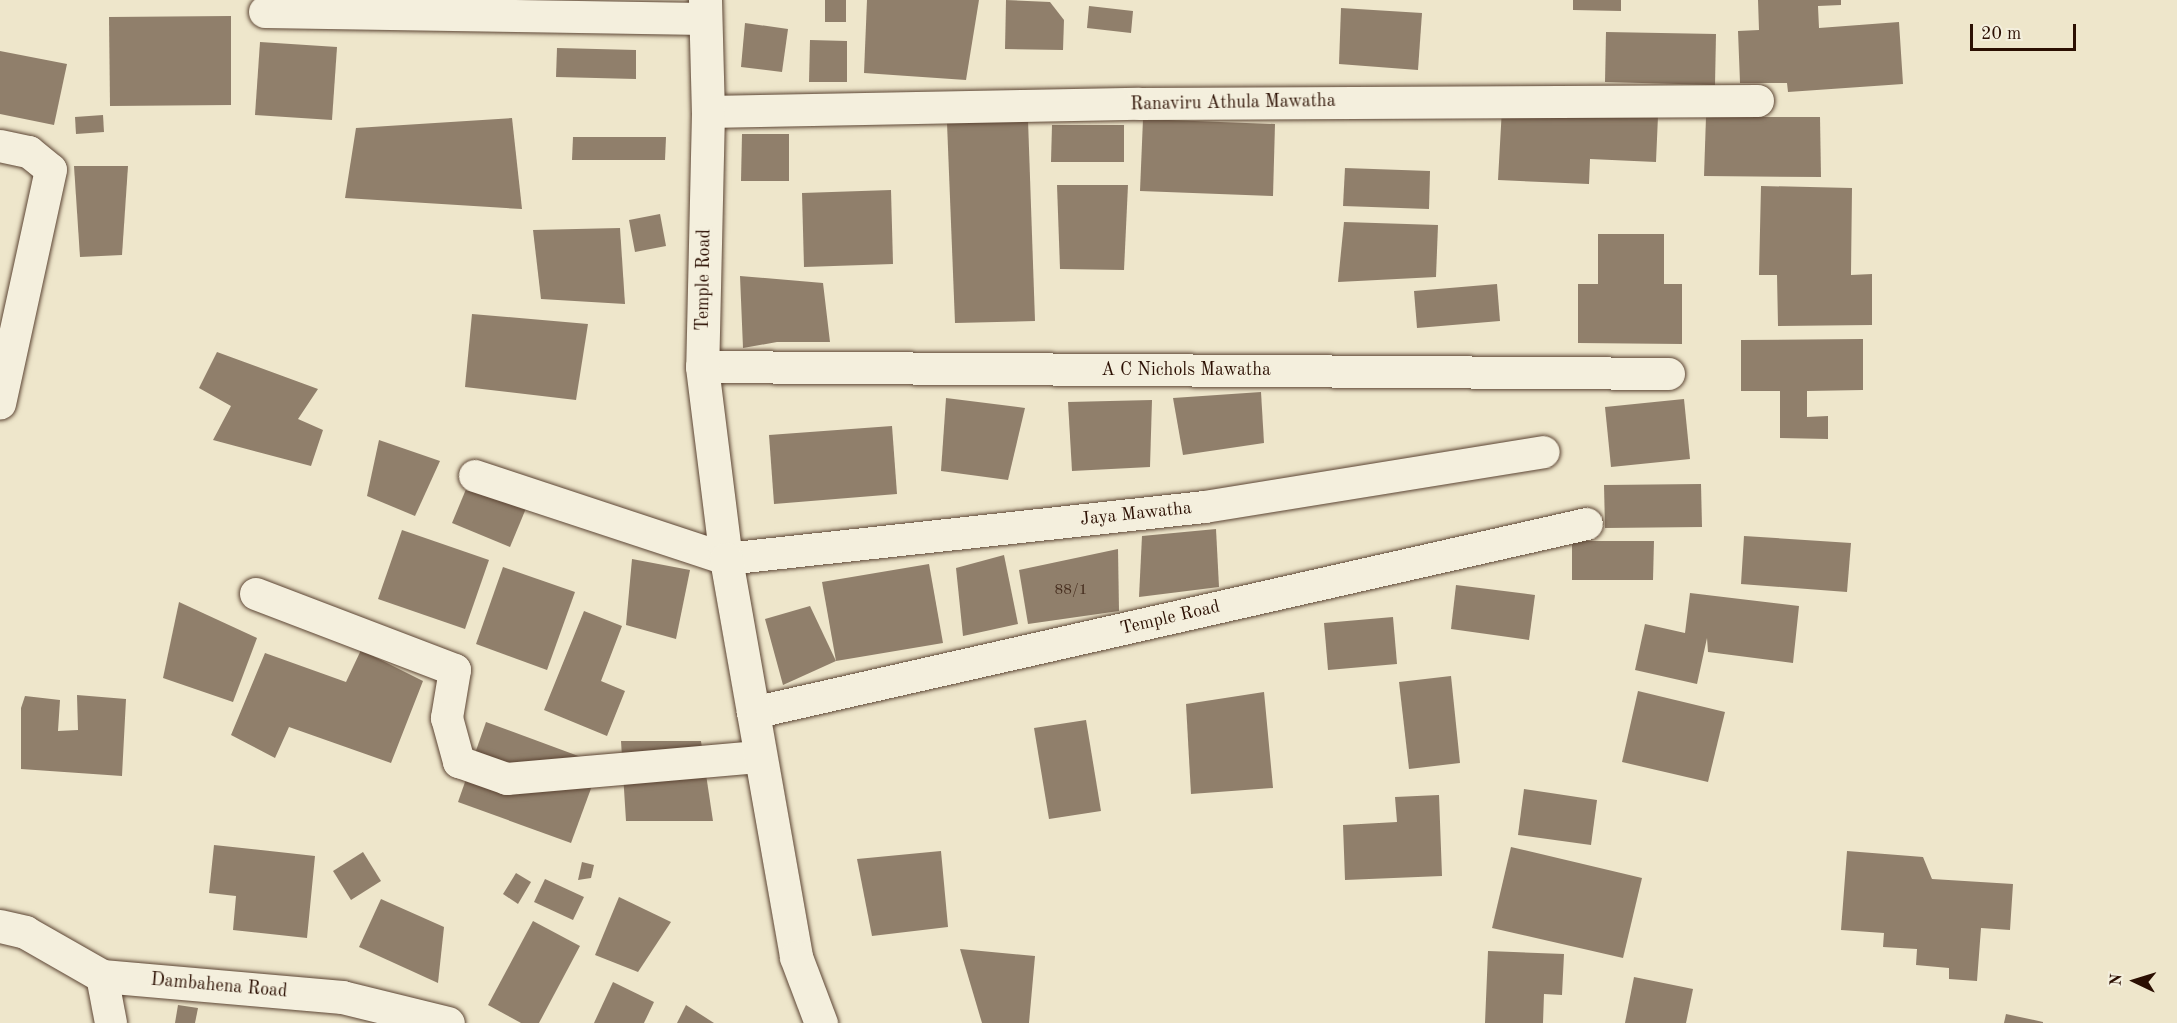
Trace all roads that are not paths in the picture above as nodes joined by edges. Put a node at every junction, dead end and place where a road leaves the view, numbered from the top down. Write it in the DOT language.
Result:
graph roads {
  1 [pos="705,10"];
  2 [pos="265,12"];
  3 [pos="1758,101"];
  4 [pos="708,112"];
  5 [pos="0,146"];
  6 [pos="702,367"];
  7 [pos="1670,374"];
  8 [pos="0,404"];
  9 [pos="1544,452"];
  10 [pos="475,476"];
  11 [pos="1587,524"];
  12 [pos="726,560"];
  13 [pos="256,594"];
  14 [pos="753,713"];
  15 [pos="761,757"];
  16 [pos="0,926"];
  17 [pos="102,976"];
  18 [pos="111,1023"];
  19 [pos="448,1023"];
  20 [pos="821,1023"];
  1 -- 2 [label="street"];
  1 -- 4 [label="street, Temple Road"];
  3 -- 4 [label="street, Ranaviru Athula Mawatha"];
  4 -- 6 [label="street, Temple Road"];
  5 -- 8 [label="street"];
  6 -- 7 [label="street, A C Nichols Mawatha"];
  6 -- 12 [label="street, Temple Road"];
  9 -- 12 [label="street, Jaya Mawatha"];
  10 -- 12 [label="street"];
  11 -- 14 [label="street, Temple Road"];
  12 -- 14 [label="street, Temple Road"];
  13 -- 15 [label="street"];
  14 -- 15 [label="street, Temple Road"];
  15 -- 20 [label="street, Temple Road"];
  16 -- 17 [label="street, Dambahena Road"];
  17 -- 18 [label="street"];
  17 -- 19 [label="street, Dambahena Road"];
}
